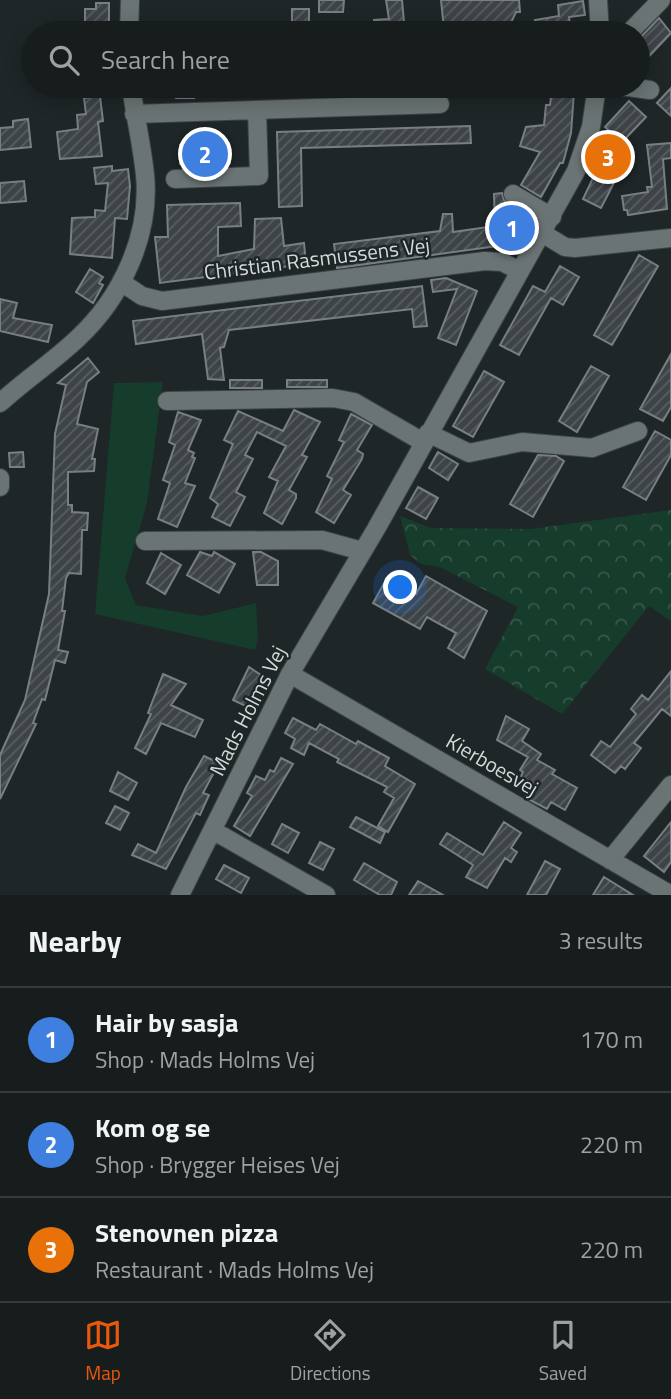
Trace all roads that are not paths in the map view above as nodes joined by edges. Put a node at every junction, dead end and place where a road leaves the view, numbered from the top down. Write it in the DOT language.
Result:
graph roads {
  1 [pos="130,0"];
  2 [pos="598,0"];
  3 [pos="661,0"];
  4 [pos="129,21"];
  5 [pos="599,21"];
  6 [pos="641,21"];
  7 [pos="132,98"];
  8 [pos="595,98"];
  9 [pos="440,104"];
  10 [pos="257,110"];
  11 [pos="134,114"];
  12 [pos="175,178"];
  13 [pos="513,194"];
  14 [pos="552,217"];
  15 [pos="542,233"];
  16 [pos="671,238"];
  17 [pos="520,271"];
  18 [pos="121,282"];
  19 [pos="167,401"];
  20 [pos="0,402"];
  21 [pos="638,431"];
  22 [pos="426,437"];
  23 [pos="0,478"];
  24 [pos="0,487"];
  25 [pos="145,541"];
  26 [pos="362,551"];
  27 [pos="290,674"];
  28 [pos="671,785"];
  29 [pos="214,831"];
  30 [pos="610,860"];
  31 [pos="180,895"];
  32 [pos="326,895"];
  33 [pos="671,895"];
  1 -- 4 [label="street"];
  2 -- 5 [label="street"];
  3 -- 6 [label="street"];
  7 -- 11 [label="street"];
  8 -- 14 [label="street, Mads Holms Vej"];
  9 -- 10 [label="street"];
  10 -- 11 [label="street"];
  10 -- 12 [label="street"];
  11 -- 18 [label="street"];
  13 -- 14 [label="street"];
  14 -- 15 [label="street, Mads Holms Vej"];
  15 -- 16 [label="street"];
  15 -- 17 [label="street, Mads Holms Vej"];
  17 -- 18 [label="street, Christian Rasmussens Vej"];
  17 -- 22 [label="street, Mads Holms Vej"];
  18 -- 20 [label="street"];
  19 -- 22 [label="street"];
  21 -- 22 [label="street"];
  22 -- 26 [label="street, Mads Holms Vej"];
  23 -- 24 [label="street"];
  25 -- 26 [label="street"];
  26 -- 27 [label="street, Mads Holms Vej"];
  27 -- 29 [label="street, Mads Holms Vej"];
  27 -- 30 [label="street, Kierboesvej"];
  28 -- 30 [label="street"];
  29 -- 31 [label="street, Mads Holms Vej"];
  29 -- 32 [label="street"];
  30 -- 33 [label="street, Kierboesvej"];
}
